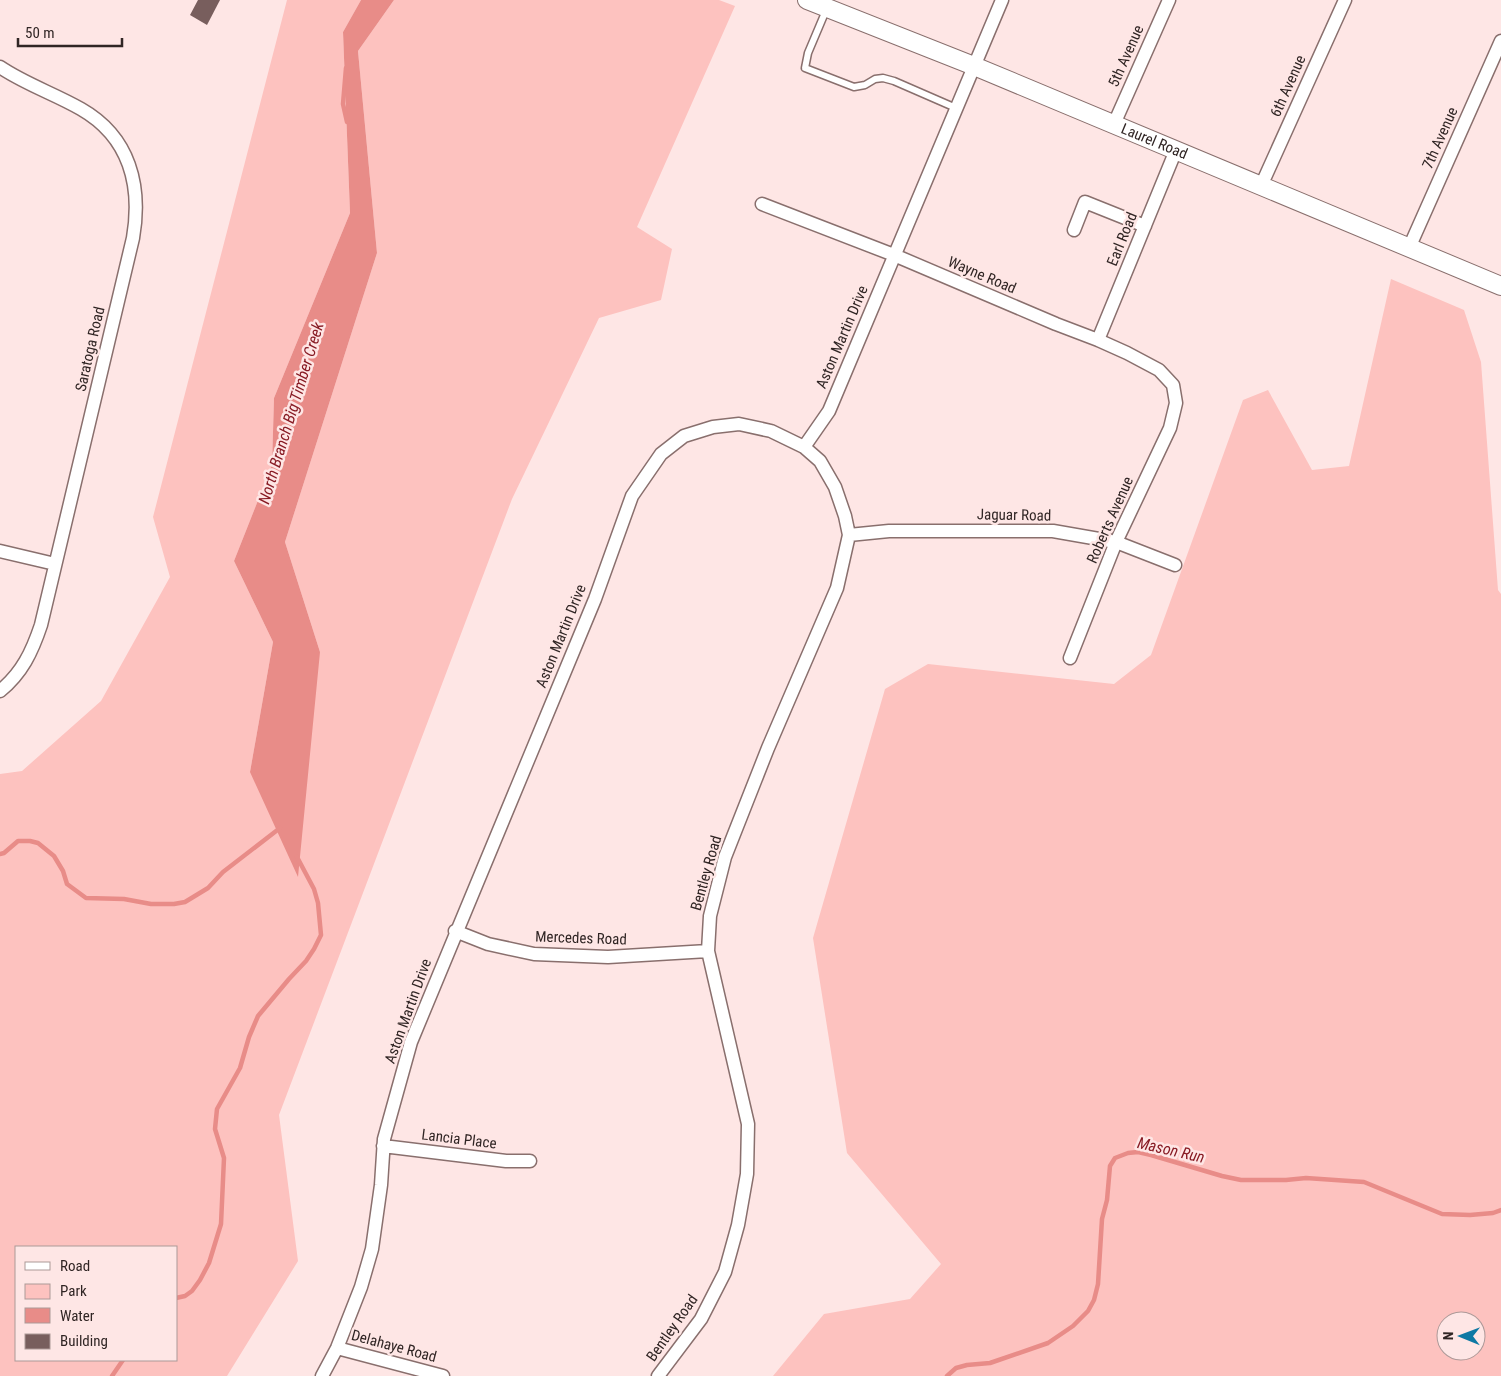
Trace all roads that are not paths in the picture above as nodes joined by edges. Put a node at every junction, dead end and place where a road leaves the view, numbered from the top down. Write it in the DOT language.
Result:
graph roads {
  1 [pos="807,0"];
  2 [pos="1002,0"];
  3 [pos="1169,0"];
  4 [pos="1345,0"];
  5 [pos="827,8"];
  6 [pos="1501,41"];
  7 [pos="0,66"];
  8 [pos="974,66"];
  9 [pos="956,108"];
  10 [pos="1114,124"];
  11 [pos="1176,150"];
  12 [pos="1261,186"];
  13 [pos="762,204"];
  14 [pos="1144,226"];
  15 [pos="1074,230"];
  16 [pos="1409,248"];
  17 [pos="894,255"];
  18 [pos="1501,286"];
  19 [pos="1098,340"];
  20 [pos="1174,394"];
  21 [pos="804,447"];
  22 [pos="849,534"];
  23 [pos="1116,542"];
  24 [pos="0,551"];
  25 [pos="55,564"];
  26 [pos="1175,565"];
  27 [pos="1070,658"];
  28 [pos="0,691"];
  29 [pos="456,931"];
  30 [pos="708,951"];
  31 [pos="383,1146"];
  32 [pos="530,1161"];
  33 [pos="337,1348"];
  34 [pos="322,1376"];
  35 [pos="443,1376"];
  36 [pos="658,1376"];
  1 -- 5 [label="main road, Laurel Road"];
  2 -- 8 [label="street, Aston Martin Drive"];
  3 -- 10 [label="street, 5th Avenue"];
  4 -- 12 [label="street, 6th Avenue"];
  5 -- 8 [label="main road, Laurel Road"];
  5 -- 9 [label="lane"];
  6 -- 16 [label="street, 7th Avenue"];
  7 -- 25 [label="street, Saratoga Road"];
  8 -- 9 [label="street, Aston Martin Drive"];
  8 -- 10 [label="main road, Laurel Road"];
  9 -- 17 [label="street, Aston Martin Drive"];
  10 -- 11 [label="main road, Laurel Road"];
  11 -- 12 [label="main road, Laurel Road"];
  11 -- 14 [label="street, Earl Road"];
  12 -- 16 [label="main road, Laurel Road"];
  13 -- 17 [label="street, Wayne Road"];
  14 -- 15 [label="street"];
  14 -- 19 [label="street, Earl Road"];
  16 -- 18 [label="main road, Laurel Road"];
  17 -- 19 [label="street, Wayne Road"];
  17 -- 21 [label="street, Aston Martin Drive"];
  19 -- 20 [label="street, Wayne Road"];
  20 -- 23 [label="street, Roberts Avenue"];
  21 -- 22 [label="street, Bentley Road"];
  21 -- 29 [label="street, Aston Martin Drive"];
  22 -- 23 [label="street, Jaguar Road"];
  22 -- 30 [label="street, Bentley Road"];
  23 -- 26 [label="street, Jaguar Road"];
  23 -- 27 [label="street, Roberts Avenue"];
  24 -- 25 [label="street"];
  25 -- 28 [label="street, Saratoga Road"];
  29 -- 30 [label="street, Mercedes Road"];
  29 -- 31 [label="street, Aston Martin Drive"];
  30 -- 36 [label="street, Bentley Road"];
  31 -- 32 [label="street, Lancia Place"];
  31 -- 33 [label="street, Aston Martin Drive"];
  33 -- 34 [label="street, Aston Martin Drive"];
  33 -- 35 [label="street, Delahaye Road"];
}
